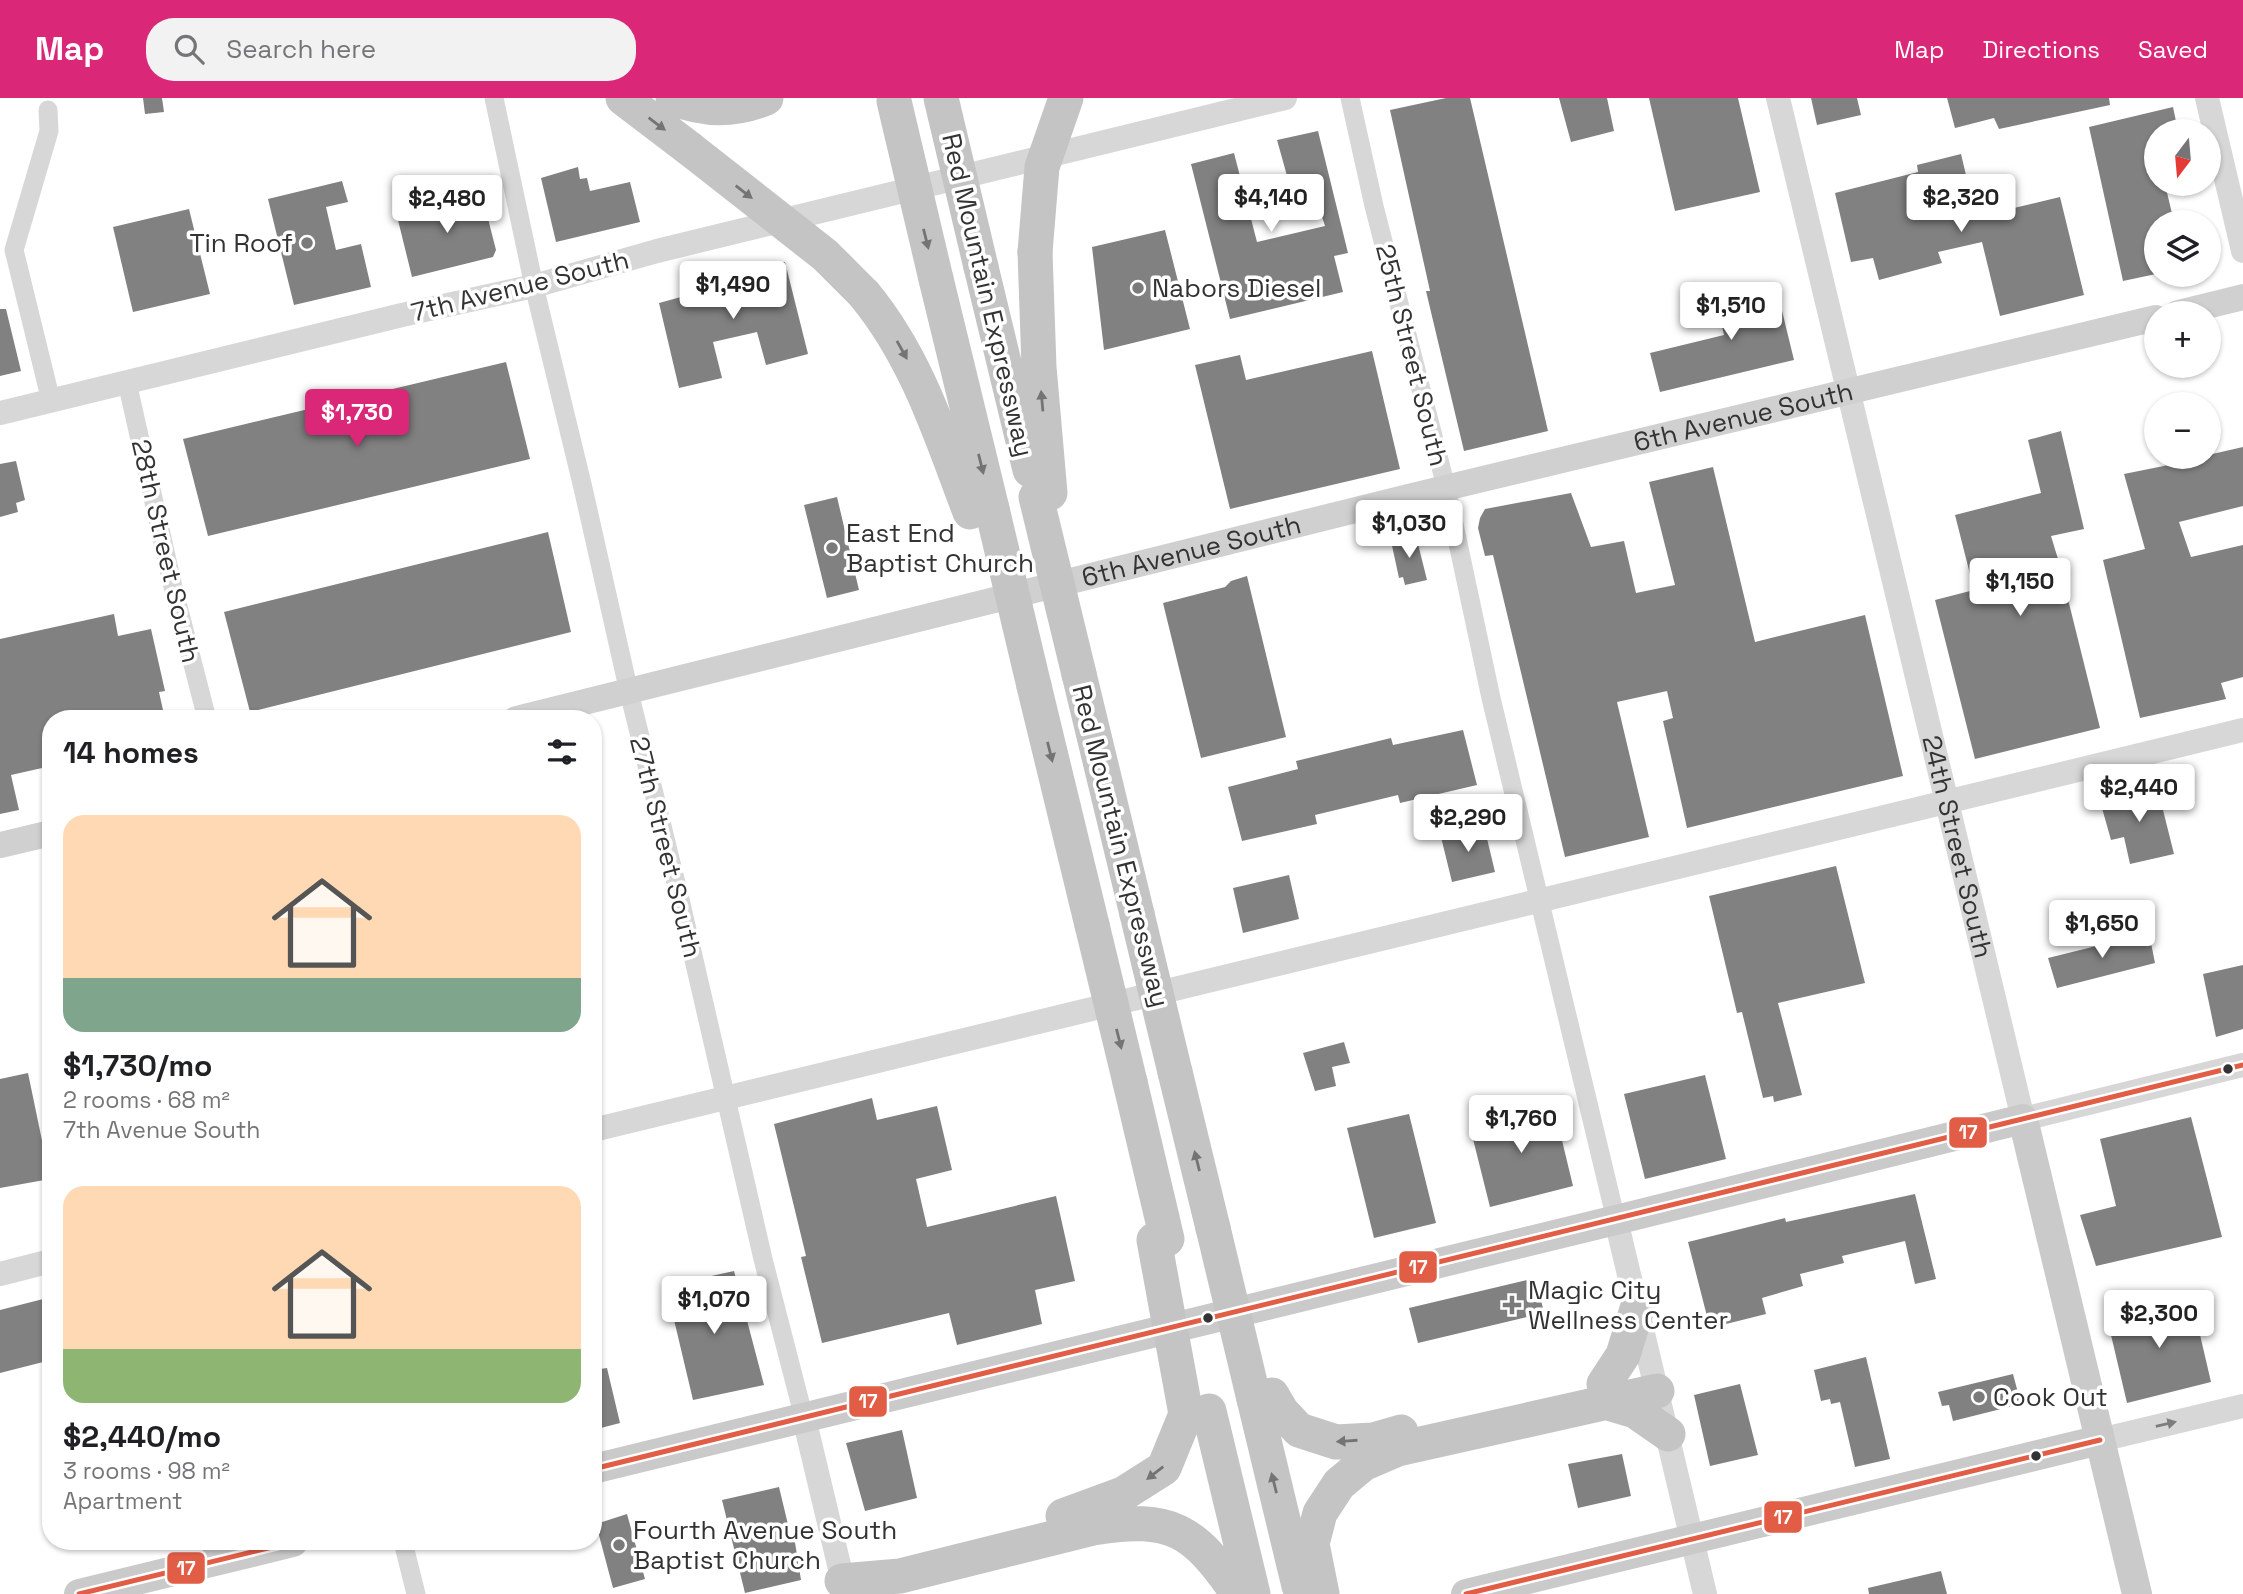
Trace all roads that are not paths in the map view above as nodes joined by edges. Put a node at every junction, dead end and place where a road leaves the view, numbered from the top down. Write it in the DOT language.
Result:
graph roads {
  1 [pos="494,98"];
  2 [pos="623,98"];
  3 [pos="673,98"];
  4 [pos="766,98"];
  5 [pos="941,98"];
  6 [pos="1066,98"];
  7 [pos="1285,98"];
  8 [pos="1350,98"];
  9 [pos="1778,98"];
  10 [pos="2207,98"];
  11 [pos="894,100"];
  12 [pos="48,110"];
  13 [pos="2243,251"];
  14 [pos="534,286"];
  15 [pos="2243,297"];
  16 [pos="2221,302"];
  17 [pos="2144,321"];
  18 [pos="127,382"];
  19 [pos="1849,393"];
  20 [pos="51,401"];
  21 [pos="0,413"];
  22 [pos="1446,487"];
  23 [pos="1043,495"];
  24 [pos="981,511"];
  25 [pos="629,692"];
  26 [pos="205,710"];
  27 [pos="554,710"];
  28 [pos="2243,730"];
  29 [pos="1947,802"];
  30 [pos="42,835"];
  31 [pos="0,845"];
  32 [pos="1539,901"];
  33 [pos="2243,1065"];
  34 [pos="726,1098"];
  35 [pos="2023,1119"];
  36 [pos="602,1128"];
  37 [pos="1616,1220"];
  38 [pos="42,1263"];
  39 [pos="0,1274"];
  40 [pos="1637,1309"];
  41 [pos="1655,1384"];
  42 [pos="1606,1393"];
  43 [pos="1263,1397"];
  44 [pos="2243,1406"];
  45 [pos="1198,1413"];
  46 [pos="804,1418"];
  47 [pos="1668,1434"];
  48 [pos="2100,1440"];
  49 [pos="602,1467"];
  50 [pos="1692,1539"];
  51 [pos="1301,1547"];
  52 [pos="260,1550"];
  53 [pos="405,1550"];
  54 [pos="1231,1562"];
  55 [pos="844,1587"];
  56 [pos="79,1594"];
  57 [pos="416,1594"];
  58 [pos="1238,1594"];
  59 [pos="1253,1594"];
  60 [pos="1301,1594"];
  61 [pos="1322,1594"];
  62 [pos="1466,1594"];
  63 [pos="1705,1594"];
  64 [pos="2137,1594"];
  1 -- 14 [label="street, 27th Street South"];
  2 -- 24 [label="highway, one-way, bridge"];
  3 -- 4 [label="highway"];
  5 -- 23 [label="highway, Red Mountain Expressway, bridge"];
  23 -- 6 [label="highway, one-way, bridge"];
  7 -- 14 [label="street, 7th Avenue South"];
  8 -- 22 [label="street, 25th Street South"];
  9 -- 19 [label="street, 24th Street South"];
  10 -- 13 [label="street"];
  11 -- 24 [label="highway, Red Mountain Expressway, one-way, bridge"];
  12 -- 20 [label="street"];
  14 -- 18 [label="street, 7th Avenue South"];
  14 -- 25 [label="street, 27th Street South"];
  15 -- 16 [label="main road"];
  17 -- 19 [label="main road, 6th Avenue South"];
  18 -- 20 [label="street, 7th Avenue South"];
  18 -- 26 [label="street, 28th Street South"];
  19 -- 22 [label="main road, 6th Avenue South"];
  19 -- 29 [label="street, 24th Street South"];
  20 -- 21 [label="street, 7th Avenue South"];
  22 -- 25 [label="main road, 6th Avenue South"];
  22 -- 32 [label="street, 25th Street South"];
  43 -- 23 [label="highway, Red Mountain Expressway, one-way, bridge"];
  24 -- 45 [label="highway, Red Mountain Expressway, one-way, bridge"];
  25 -- 27 [label="main road, 6th Avenue South"];
  25 -- 34 [label="street, 27th Street South"];
  28 -- 29 [label="street"];
  29 -- 32 [label="street"];
  29 -- 35 [label="street, 24th Street South"];
  30 -- 31 [label="main road"];
  32 -- 34 [label="street"];
  32 -- 37 [label="street, 25th Street South"];
  33 -- 35 [label="street"];
  34 -- 36 [label="street"];
  34 -- 46 [label="street, 27th Street South"];
  35 -- 37 [label="main road"];
  35 -- 48 [label="main road, 24th Street South"];
  37 -- 40 [label="street, 25th Street South"];
  37 -- 46 [label="main road"];
  38 -- 39 [label="street"];
  40 -- 41 [label="street, 25th Street South"];
  40 -- 42 [label="highway"];
  41 -- 42 [label="highway"];
  41 -- 47 [label="street, 25th Street South"];
  42 -- 43 [label="highway, one-way"];
  42 -- 47 [label="highway"];
  42 -- 51 [label="highway"];
  51 -- 43 [label="highway, Red Mountain Expressway, one-way"];
  48 -- 44 [label="street, one-way"];
  45 -- 54 [label="highway"];
  45 -- 55 [label="highway, one-way"];
  46 -- 49 [label="main road"];
  46 -- 55 [label="street, 27th Street South"];
  47 -- 50 [label="street, 25th Street South"];
  48 -- 50 [label="main road"];
  48 -- 64 [label="main road, 24th Street South"];
  50 -- 62 [label="main road"];
  50 -- 63 [label="street, 25th Street South"];
  51 -- 60 [label="highway, Red Mountain Expressway"];
  51 -- 61 [label="highway"];
  52 -- 56 [label="main road"];
  53 -- 57 [label="street"];
  54 -- 55 [label="highway"];
  54 -- 58 [label="highway"];
  54 -- 59 [label="highway"];
}
